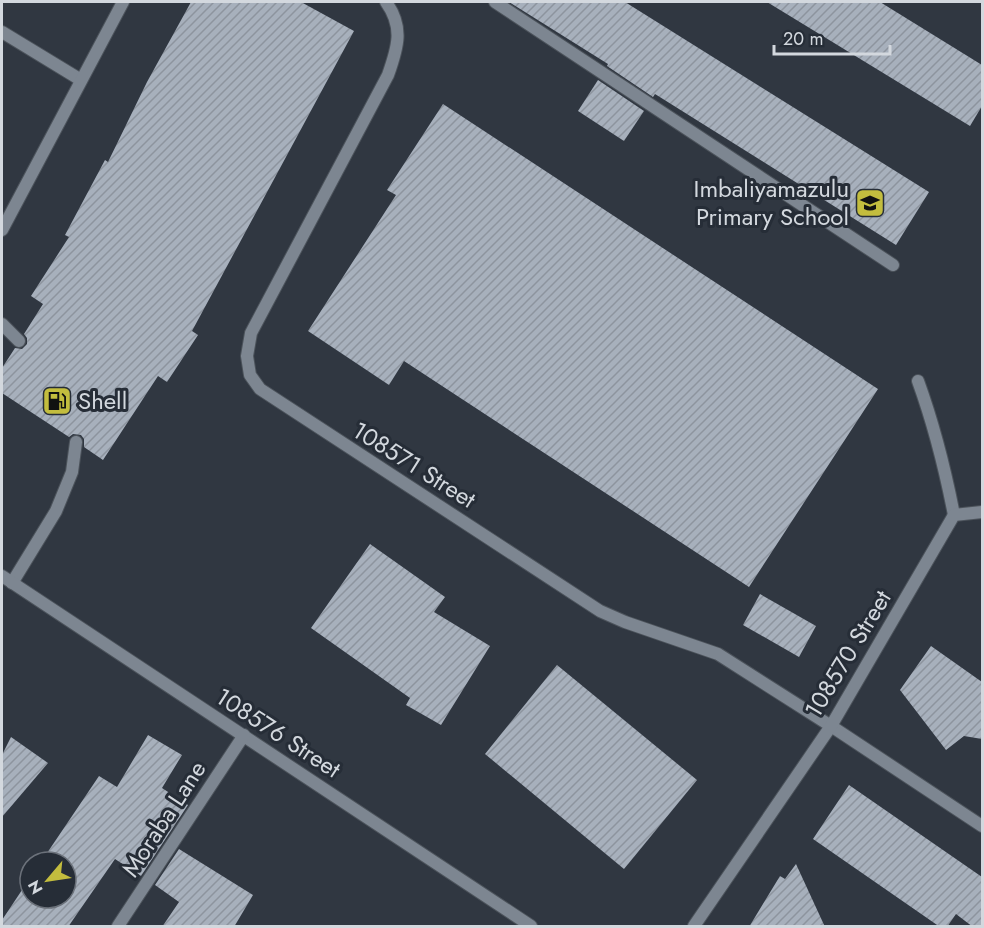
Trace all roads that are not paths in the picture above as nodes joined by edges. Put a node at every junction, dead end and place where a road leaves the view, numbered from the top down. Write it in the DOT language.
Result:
graph roads {
  1 [pos="123,2"];
  2 [pos="386,2"];
  3 [pos="495,2"];
  4 [pos="2,32"];
  5 [pos="81,80"];
  6 [pos="2,230"];
  7 [pos="893,265"];
  8 [pos="2,324"];
  9 [pos="19,341"];
  10 [pos="918,381"];
  11 [pos="76,442"];
  12 [pos="982,512"];
  13 [pos="954,515"];
  14 [pos="7,579"];
  15 [pos="831,726"];
  16 [pos="244,735"];
  17 [pos="982,826"];
  18 [pos="118,927"];
  19 [pos="531,927"];
  20 [pos="694,927"];
  1 -- 5 [label="street"];
  2 -- 15 [label="street, 108571 Street"];
  3 -- 7 [label="street"];
  4 -- 5 [label="street"];
  5 -- 6 [label="street"];
  8 -- 9 [label="street"];
  10 -- 13 [label="street"];
  11 -- 14 [label="street"];
  12 -- 13 [label="street"];
  13 -- 15 [label="street, 108570 Street"];
  14 -- 16 [label="street, 108576 Street"];
  15 -- 17 [label="street, 108571 Street"];
  15 -- 20 [label="street, 108570 Street"];
  16 -- 18 [label="street, Moraba Lane"];
  16 -- 19 [label="street, 108576 Street"];
}
